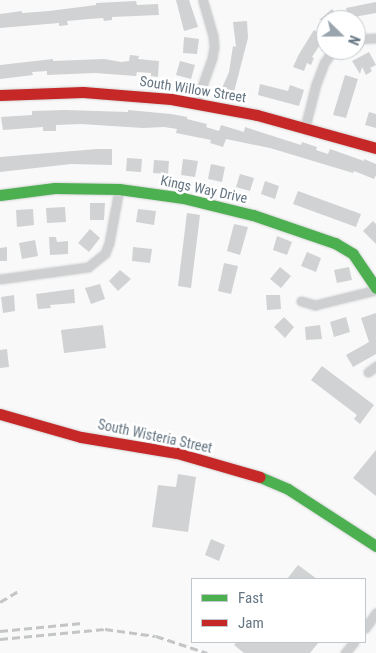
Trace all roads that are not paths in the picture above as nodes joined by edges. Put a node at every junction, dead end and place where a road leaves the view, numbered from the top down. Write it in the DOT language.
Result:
graph roads {
  1 [pos="203,0"];
  2 [pos="326,60"];
  3 [pos="0,95"];
  4 [pos="196,103"];
  5 [pos="305,127"];
  6 [pos="376,148"];
  7 [pos="119,189"];
  8 [pos="0,195"];
  9 [pos="0,279"];
  10 [pos="376,289"];
  11 [pos="301,301"];
  12 [pos="376,366"];
  13 [pos="368,372"];
  14 [pos="0,414"];
  15 [pos="376,546"];
  16 [pos="376,613"];
  17 [pos="366,627"];
  18 [pos="353,643"];
  19 [pos="345,653"];
  1 -- 4 [label="street"];
  2 -- 5 [label="street"];
  3 -- 4 [label="street, South Willow Street"];
  4 -- 5 [label="street, South Willow Street"];
  5 -- 6 [label="street, South Willow Street"];
  7 -- 8 [label="street, Kings Way Drive"];
  7 -- 9 [label="street"];
  7 -- 10 [label="street, Kings Way Drive"];
  10 -- 11 [label="street"];
  12 -- 13 [label="street"];
  14 -- 15 [label="street, South Wisteria Street"];
  16 -- 17 [label="street"];
  18 -- 19 [label="street"];
}
